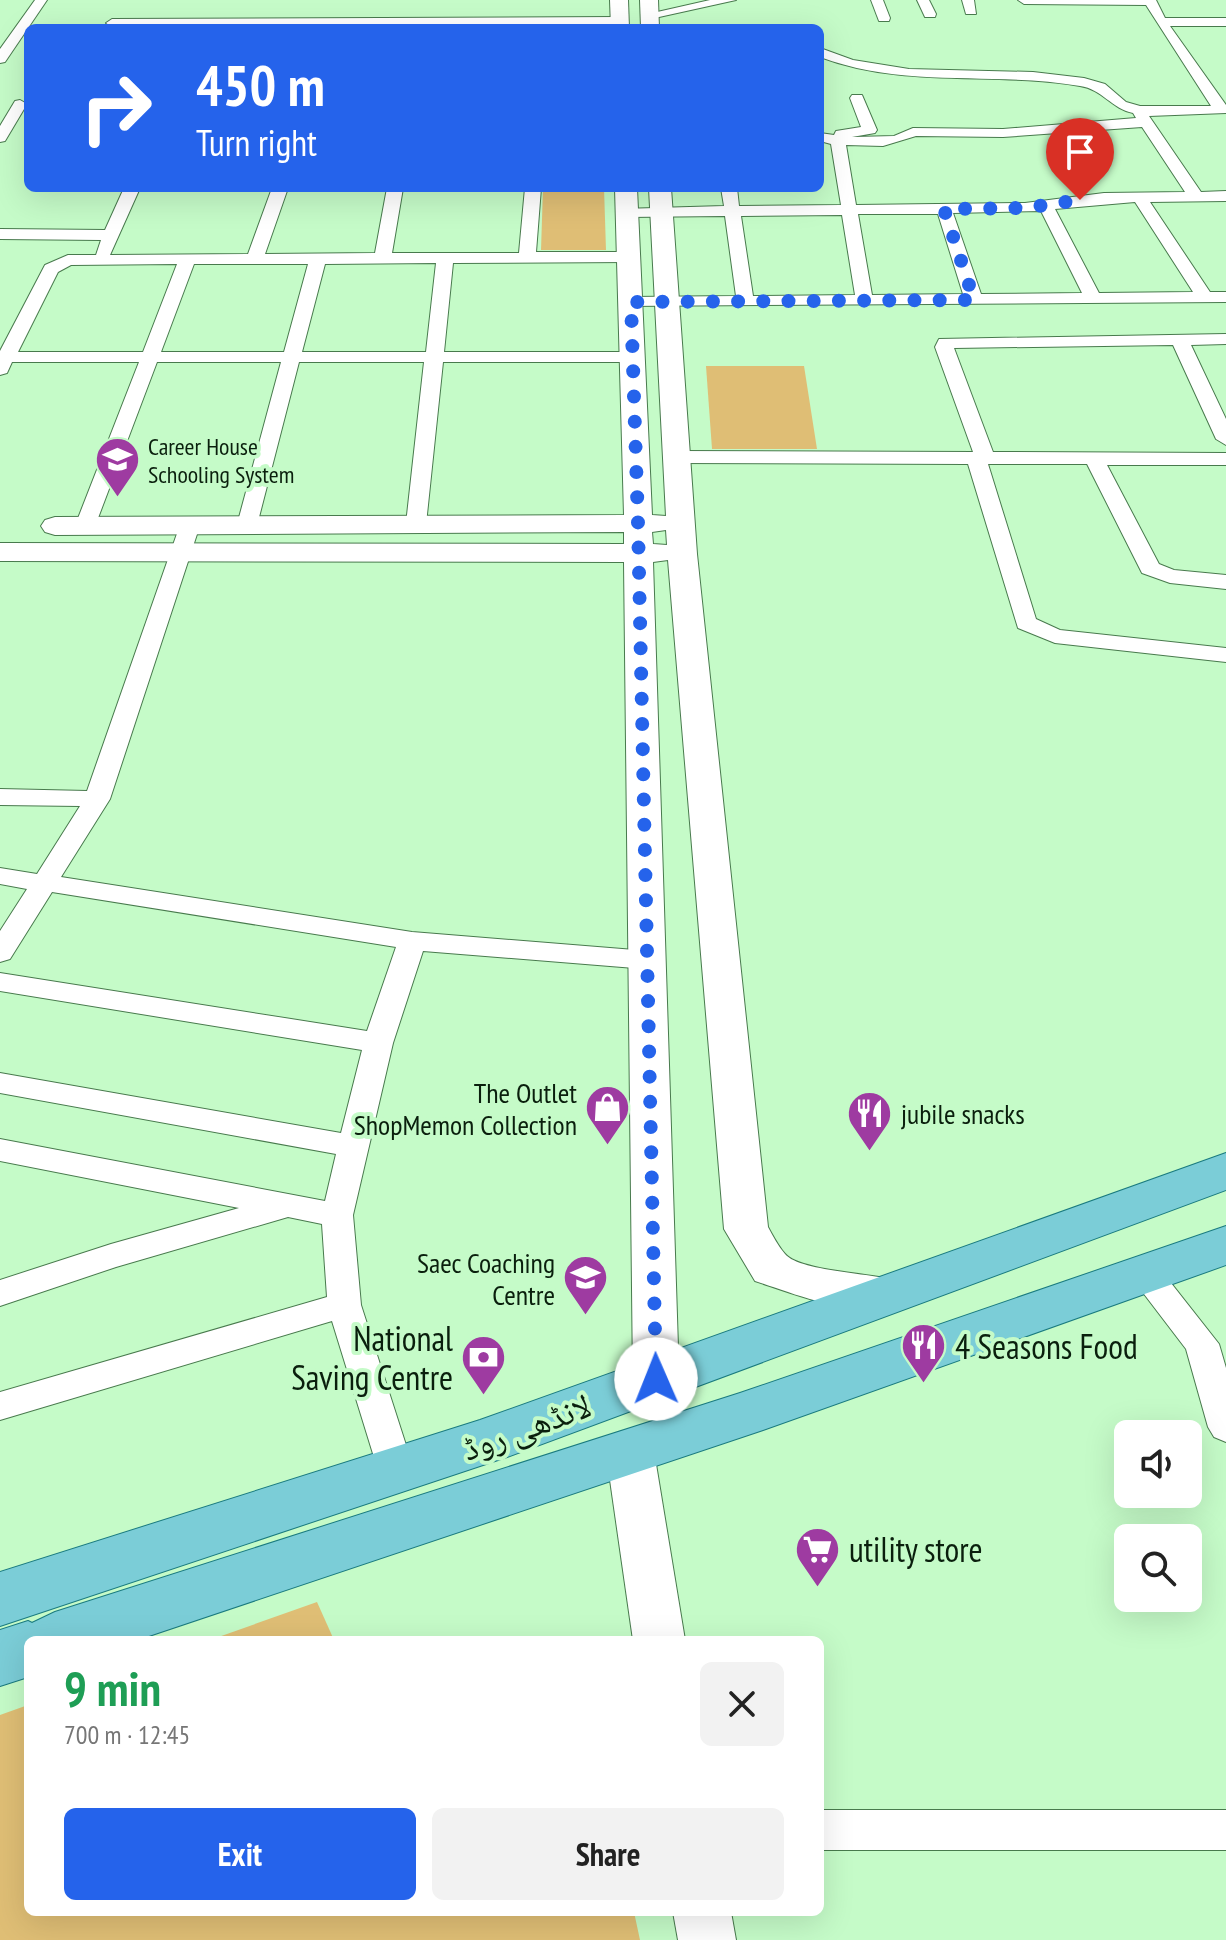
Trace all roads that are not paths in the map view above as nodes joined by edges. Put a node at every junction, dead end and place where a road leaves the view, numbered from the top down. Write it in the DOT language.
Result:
graph roads {
  1 [pos="41,0"];
  2 [pos="619,0"];
  3 [pos="730,0"];
  4 [pos="877,0"];
  5 [pos="923,0"];
  6 [pos="1024,0"];
  7 [pos="1150,0"];
  8 [pos="707,2"];
  9 [pos="650,14"];
  10 [pos="930,14"];
  11 [pos="884,18"];
  12 [pos="381,20"];
  13 [pos="476,20"];
  14 [pos="113,21"];
  15 [pos="192,21"];
  16 [pos="279,21"];
  17 [pos="1161,22"];
  18 [pos="1226,22"];
  19 [pos="29,24"];
  20 [pos="591,24"];
  21 [pos="620,24"];
  22 [pos="0,37"];
  23 [pos="22,37"];
  24 [pos="824,54"];
  25 [pos="0,59"];
  26 [pos="857,98"];
  27 [pos="24,104"];
  28 [pos="0,106"];
  29 [pos="1223,109"];
  30 [pos="1142,116"];
  31 [pos="0,138"];
  32 [pos="830,139"];
  33 [pos="130,192"];
  34 [pos="279,192"];
  35 [pos="394,192"];
  36 [pos="533,192"];
  37 [pos="729,192"];
  38 [pos="1196,196"];
  39 [pos="1226,196"];
  40 [pos="1139,197"];
  41 [pos="627,200"];
  42 [pos="661,200"];
  43 [pos="1045,204"];
  44 [pos="849,209"];
  45 [pos="944,209"];
  46 [pos="731,211"];
  47 [pos="0,234"];
  48 [pos="111,235"];
  49 [pos="383,257"];
  50 [pos="445,257"];
  51 [pos="527,257"];
  52 [pos="629,257"];
  53 [pos="101,258"];
  54 [pos="188,258"];
  55 [pos="255,258"];
  56 [pos="318,258"];
  57 [pos="1205,297"];
  58 [pos="1226,297"];
  59 [pos="1094,299"];
  60 [pos="864,300"];
  61 [pos="974,300"];
  62 [pos="666,301"];
  63 [pos="745,301"];
  64 [pos="631,302"];
  65 [pos="1179,339"];
  66 [pos="1226,339"];
  67 [pos="435,356"];
  68 [pos="150,357"];
  69 [pos="294,357"];
  70 [pos="632,357"];
  71 [pos="2,361"];
  72 [pos="1226,439"];
  73 [pos="676,457"];
  74 [pos="981,458"];
  75 [pos="1094,458"];
  76 [pos="1226,459"];
  77 [pos="416,524"];
  78 [pos="247,525"];
  79 [pos="0,526"];
  80 [pos="85,526"];
  81 [pos="638,538"];
  82 [pos="681,538"];
  83 [pos="187,539"];
  84 [pos="0,552"];
  85 [pos="1226,582"];
  86 [pos="1226,655"];
  87 [pos="0,797"];
  88 [pos="97,799"];
  89 [pos="0,876"];
  90 [pos="46,882"];
  91 [pos="412,941"];
  92 [pos="0,953"];
  93 [pos="647,960"];
  94 [pos="0,982"];
  95 [pos="378,1043"];
  96 [pos="0,1083"];
  97 [pos="353,1146"];
  98 [pos="0,1150"];
  99 [pos="1226,1171"];
  100 [pos="293,1205"];
  101 [pos="337,1215"];
  102 [pos="1226,1245"];
  103 [pos="1144,1273"];
  104 [pos="0,1293"];
  105 [pos="886,1294"];
  106 [pos="344,1305"];
  107 [pos="656,1379"];
  108 [pos="0,1406"];
  109 [pos="1226,1427"];
  110 [pos="630,1452"];
  111 [pos="396,1470"];
  112 [pos="0,1599"];
  113 [pos="67,1636"];
  114 [pos="658,1636"];
  115 [pos="24,1650"];
  116 [pos="0,1658"];
  117 [pos="824,1830"];
  118 [pos="1226,1830"];
  119 [pos="703,1916"];
  120 [pos="707,1940"];
  1 -- 19 [label="street"];
  2 -- 21 [label="main road"];
  3 -- 8 [label="street"];
  4 -- 11 [label="street"];
  5 -- 10 [label="street"];
  6 -- 7 [label="street"];
  7 -- 17 [label="street"];
  8 -- 9 [label="street"];
  12 -- 13 [label="street"];
  12 -- 16 [label="street"];
  13 -- 20 [label="street"];
  14 -- 15 [label="street"];
  15 -- 16 [label="street"];
  17 -- 18 [label="street"];
  17 -- 29 [label="street"];
  22 -- 23 [label="street"];
  23 -- 25 [label="street"];
  24 -- 30 [label="street"];
  26 -- 32 [label="street"];
  27 -- 28 [label="street"];
  27 -- 31 [label="street"];
  29 -- 30 [label="street"];
  30 -- 32 [label="street"];
  30 -- 38 [label="street"];
  32 -- 44 [label="street"];
  33 -- 48 [label="street"];
  34 -- 55 [label="street"];
  35 -- 49 [label="street"];
  36 -- 51 [label="street"];
  37 -- 46 [label="street"];
  38 -- 39 [label="street"];
  38 -- 40 [label="street"];
  40 -- 43 [label="street"];
  40 -- 57 [label="street"];
  41 -- 42 [label="street"];
  41 -- 52 [label="main road"];
  42 -- 46 [label="street"];
  42 -- 62 [label="main road"];
  43 -- 45 [label="street"];
  43 -- 59 [label="street"];
  44 -- 45 [label="street"];
  44 -- 46 [label="street"];
  44 -- 60 [label="street"];
  45 -- 61 [label="street"];
  46 -- 63 [label="street"];
  47 -- 48 [label="street"];
  48 -- 53 [label="street"];
  49 -- 50 [label="street"];
  49 -- 56 [label="street"];
  50 -- 51 [label="street"];
  50 -- 67 [label="street"];
  51 -- 52 [label="street"];
  52 -- 64 [label="main road"];
  53 -- 54 [label="street"];
  53 -- 71 [label="street"];
  54 -- 55 [label="street"];
  54 -- 68 [label="street"];
  55 -- 56 [label="street"];
  56 -- 69 [label="street"];
  57 -- 58 [label="street"];
  57 -- 59 [label="street"];
  59 -- 61 [label="street"];
  60 -- 61 [label="street"];
  60 -- 63 [label="street"];
  62 -- 63 [label="street"];
  62 -- 64 [label="street"];
  62 -- 73 [label="main road"];
  64 -- 70 [label="main road"];
  65 -- 66 [label="street"];
  65 -- 72 [label="street"];
  65 -- 74 [label="street"];
  67 -- 69 [label="street"];
  67 -- 70 [label="street"];
  67 -- 77 [label="street"];
  68 -- 69 [label="street"];
  68 -- 71 [label="street"];
  68 -- 80 [label="street"];
  69 -- 78 [label="street"];
  70 -- 81 [label="main road"];
  73 -- 74 [label="street"];
  73 -- 82 [label="main road"];
  74 -- 75 [label="street"];
  74 -- 86 [label="street"];
  75 -- 76 [label="street"];
  75 -- 85 [label="street"];
  77 -- 78 [label="main road"];
  77 -- 81 [label="main road"];
  78 -- 83 [label="main road"];
  79 -- 80 [label="main road"];
  80 -- 83 [label="main road"];
  81 -- 82 [label="main road"];
  81 -- 83 [label="main road"];
  81 -- 93 [label="main road"];
  82 -- 105 [label="main road"];
  83 -- 84 [label="main road"];
  83 -- 88 [label="street"];
  87 -- 88 [label="street"];
  88 -- 90 [label="street"];
  89 -- 90 [label="street"];
  90 -- 91 [label="street"];
  90 -- 92 [label="street"];
  91 -- 93 [label="street"];
  91 -- 95 [label="street"];
  93 -- 107 [label="main road"];
  94 -- 95 [label="street"];
  95 -- 97 [label="street"];
  96 -- 97 [label="street"];
  97 -- 101 [label="street"];
  98 -- 100 [label="street"];
  99 -- 105 [label="main road, لانڈھی روڈ"];
  100 -- 101 [label="street"];
  100 -- 104 [label="street"];
  101 -- 106 [label="street"];
  102 -- 103 [label="main road, لانڈھی روڈ"];
  103 -- 109 [label="street"];
  103 -- 110 [label="main road, لانڈھی روڈ"];
  105 -- 107 [label="main road, لانڈھی روڈ"];
  106 -- 108 [label="street"];
  106 -- 111 [label="street"];
  107 -- 111 [label="main road, لانڈھی روڈ"];
  110 -- 113 [label="main road, لانڈھی روڈ"];
  110 -- 114 [label="main road"];
  111 -- 112 [label="main road, لانڈھی روڈ"];
  115 -- 116 [label="main road"];
  117 -- 118 [label="street"];
  119 -- 120 [label="main road"];
}
